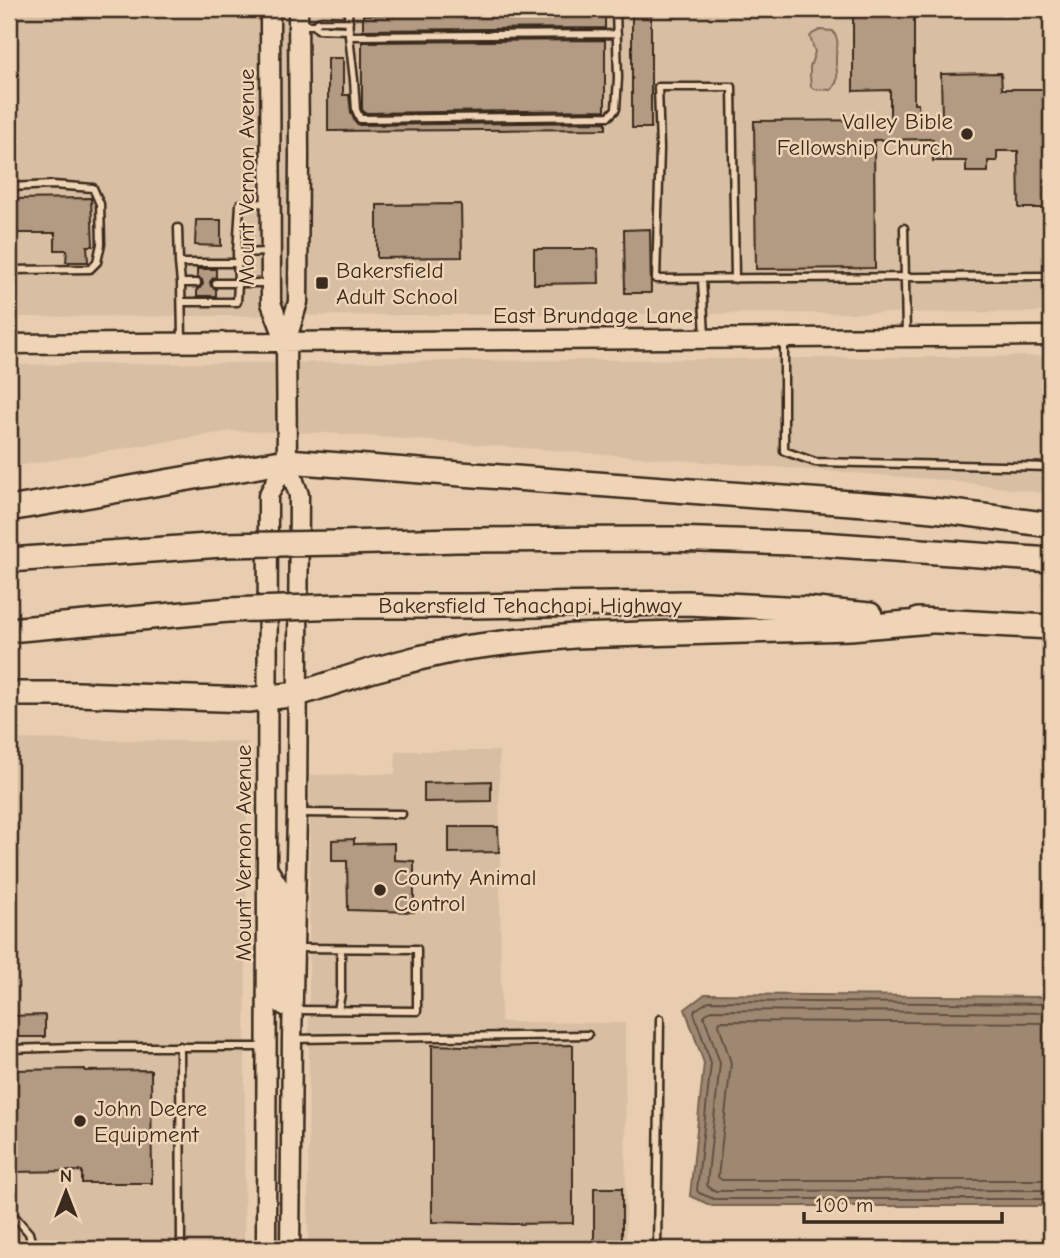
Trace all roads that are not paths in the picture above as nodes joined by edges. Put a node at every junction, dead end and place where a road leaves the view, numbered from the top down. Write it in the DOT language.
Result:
graph roads {
  1 [pos="270,9"];
  2 [pos="348,9"];
  3 [pos="616,9"];
  4 [pos="303,19"];
  5 [pos="349,20"];
  6 [pos="349,33"];
  7 [pos="617,34"];
  8 [pos="9,187"];
  9 [pos="271,203"];
  10 [pos="178,228"];
  11 [pos="904,228"];
  12 [pos="271,252"];
  13 [pos="237,253"];
  14 [pos="179,263"];
  15 [pos="237,263"];
  16 [pos="9,270"];
  17 [pos="1051,276"];
  18 [pos="905,278"];
  19 [pos="702,279"];
  20 [pos="735,279"];
  21 [pos="181,283"];
  22 [pos="197,283"];
  23 [pos="216,283"];
  24 [pos="237,283"];
  25 [pos="271,283"];
  26 [pos="181,302"];
  27 [pos="1051,336"];
  28 [pos="906,337"];
  29 [pos="705,338"];
  30 [pos="784,338"];
  31 [pos="181,342"];
  32 [pos="286,342"];
  33 [pos="9,344"];
  34 [pos="287,461"];
  35 [pos="1051,467"];
  36 [pos="9,509"];
  37 [pos="1051,525"];
  38 [pos="9,560"];
  39 [pos="1051,560"];
  40 [pos="931,621"];
  41 [pos="1051,627"];
  42 [pos="9,630"];
  43 [pos="9,694"];
  44 [pos="298,694"];
  45 [pos="268,698"];
  46 [pos="297,813"];
  47 [pos="402,814"];
  48 [pos="267,868"];
  49 [pos="294,948"];
  50 [pos="341,948"];
  51 [pos="293,1010"];
  52 [pos="338,1010"];
  53 [pos="660,1019"];
  54 [pos="588,1035"];
  55 [pos="292,1039"];
  56 [pos="180,1046"];
  57 [pos="267,1047"];
  58 [pos="9,1049"];
  59 [pos="9,1210"];
  60 [pos="33,1249"];
  61 [pos="181,1249"];
  62 [pos="266,1249"];
  63 [pos="290,1249"];
  64 [pos="657,1249"];
  1 -- 9 [label="main road, Mount Vernon Avenue"];
  2 -- 5 [label="lane"];
  3 -- 7 [label="lane"];
  4 -- 5 [label="lane"];
  4 -- 6 [label="lane"];
  4 -- 32 [label="main road, Mount Vernon Avenue"];
  5 -- 6 [label="lane"];
  6 -- 7 [label="lane"];
  6 -- 7 [label="lane"];
  8 -- 16 [label="lane"];
  9 -- 12 [label="main road, Mount Vernon Avenue"];
  9 -- 13 [label="lane"];
  10 -- 14 [label="lane"];
  11 -- 18 [label="lane"];
  12 -- 13 [label="lane"];
  12 -- 25 [label="main road, Mount Vernon Avenue"];
  13 -- 15 [label="lane"];
  14 -- 15 [label="lane"];
  14 -- 21 [label="lane"];
  15 -- 24 [label="lane"];
  17 -- 18 [label="lane"];
  18 -- 20 [label="lane"];
  18 -- 28 [label="lane"];
  19 -- 20 [label="lane"];
  19 -- 20 [label="lane"];
  19 -- 29 [label="lane"];
  21 -- 22 [label="lane"];
  21 -- 26 [label="lane"];
  23 -- 24 [label="lane"];
  24 -- 25 [label="lane"];
  24 -- 26 [label="lane"];
  25 -- 32 [label="main road, Mount Vernon Avenue"];
  26 -- 31 [label="lane"];
  27 -- 28 [label="main road, East Brundage Lane"];
  28 -- 30 [label="main road, East Brundage Lane"];
  29 -- 30 [label="main road, East Brundage Lane"];
  29 -- 32 [label="main road, East Brundage Lane"];
  30 -- 35 [label="lane"];
  31 -- 32 [label="main road, East Brundage Lane"];
  31 -- 33 [label="main road, East Brundage Lane"];
  32 -- 34 [label="main road, Mount Vernon Avenue"];
  34 -- 36 [label="highway"];
  34 -- 37 [label="highway"];
  34 -- 44 [label="main road, Mount Vernon Avenue"];
  34 -- 45 [label="main road, Mount Vernon Avenue"];
  38 -- 39 [label="highway, bridge"];
  40 -- 41 [label="highway, Bakersfield Tehachapi Highway"];
  40 -- 42 [label="highway, Bakersfield Tehachapi Highway, bridge"];
  40 -- 44 [label="highway"];
  43 -- 45 [label="highway"];
  44 -- 45 [label="highway"];
  44 -- 46 [label="main road, Mount Vernon Avenue"];
  45 -- 48 [label="main road, Mount Vernon Avenue"];
  46 -- 47 [label="lane"];
  46 -- 49 [label="main road, Mount Vernon Avenue"];
  48 -- 51 [label="main road"];
  48 -- 57 [label="main road, Mount Vernon Avenue"];
  49 -- 50 [label="lane"];
  49 -- 51 [label="main road, Mount Vernon Avenue"];
  50 -- 52 [label="lane"];
  50 -- 52 [label="lane"];
  51 -- 52 [label="lane"];
  51 -- 55 [label="main road, Mount Vernon Avenue"];
  53 -- 64 [label="lane"];
  54 -- 55 [label="lane"];
  55 -- 63 [label="main road, Mount Vernon Avenue"];
  56 -- 57 [label="lane"];
  56 -- 58 [label="lane"];
  56 -- 61 [label="lane"];
  57 -- 62 [label="main road, Mount Vernon Avenue"];
  59 -- 60 [label="lane"];
}
